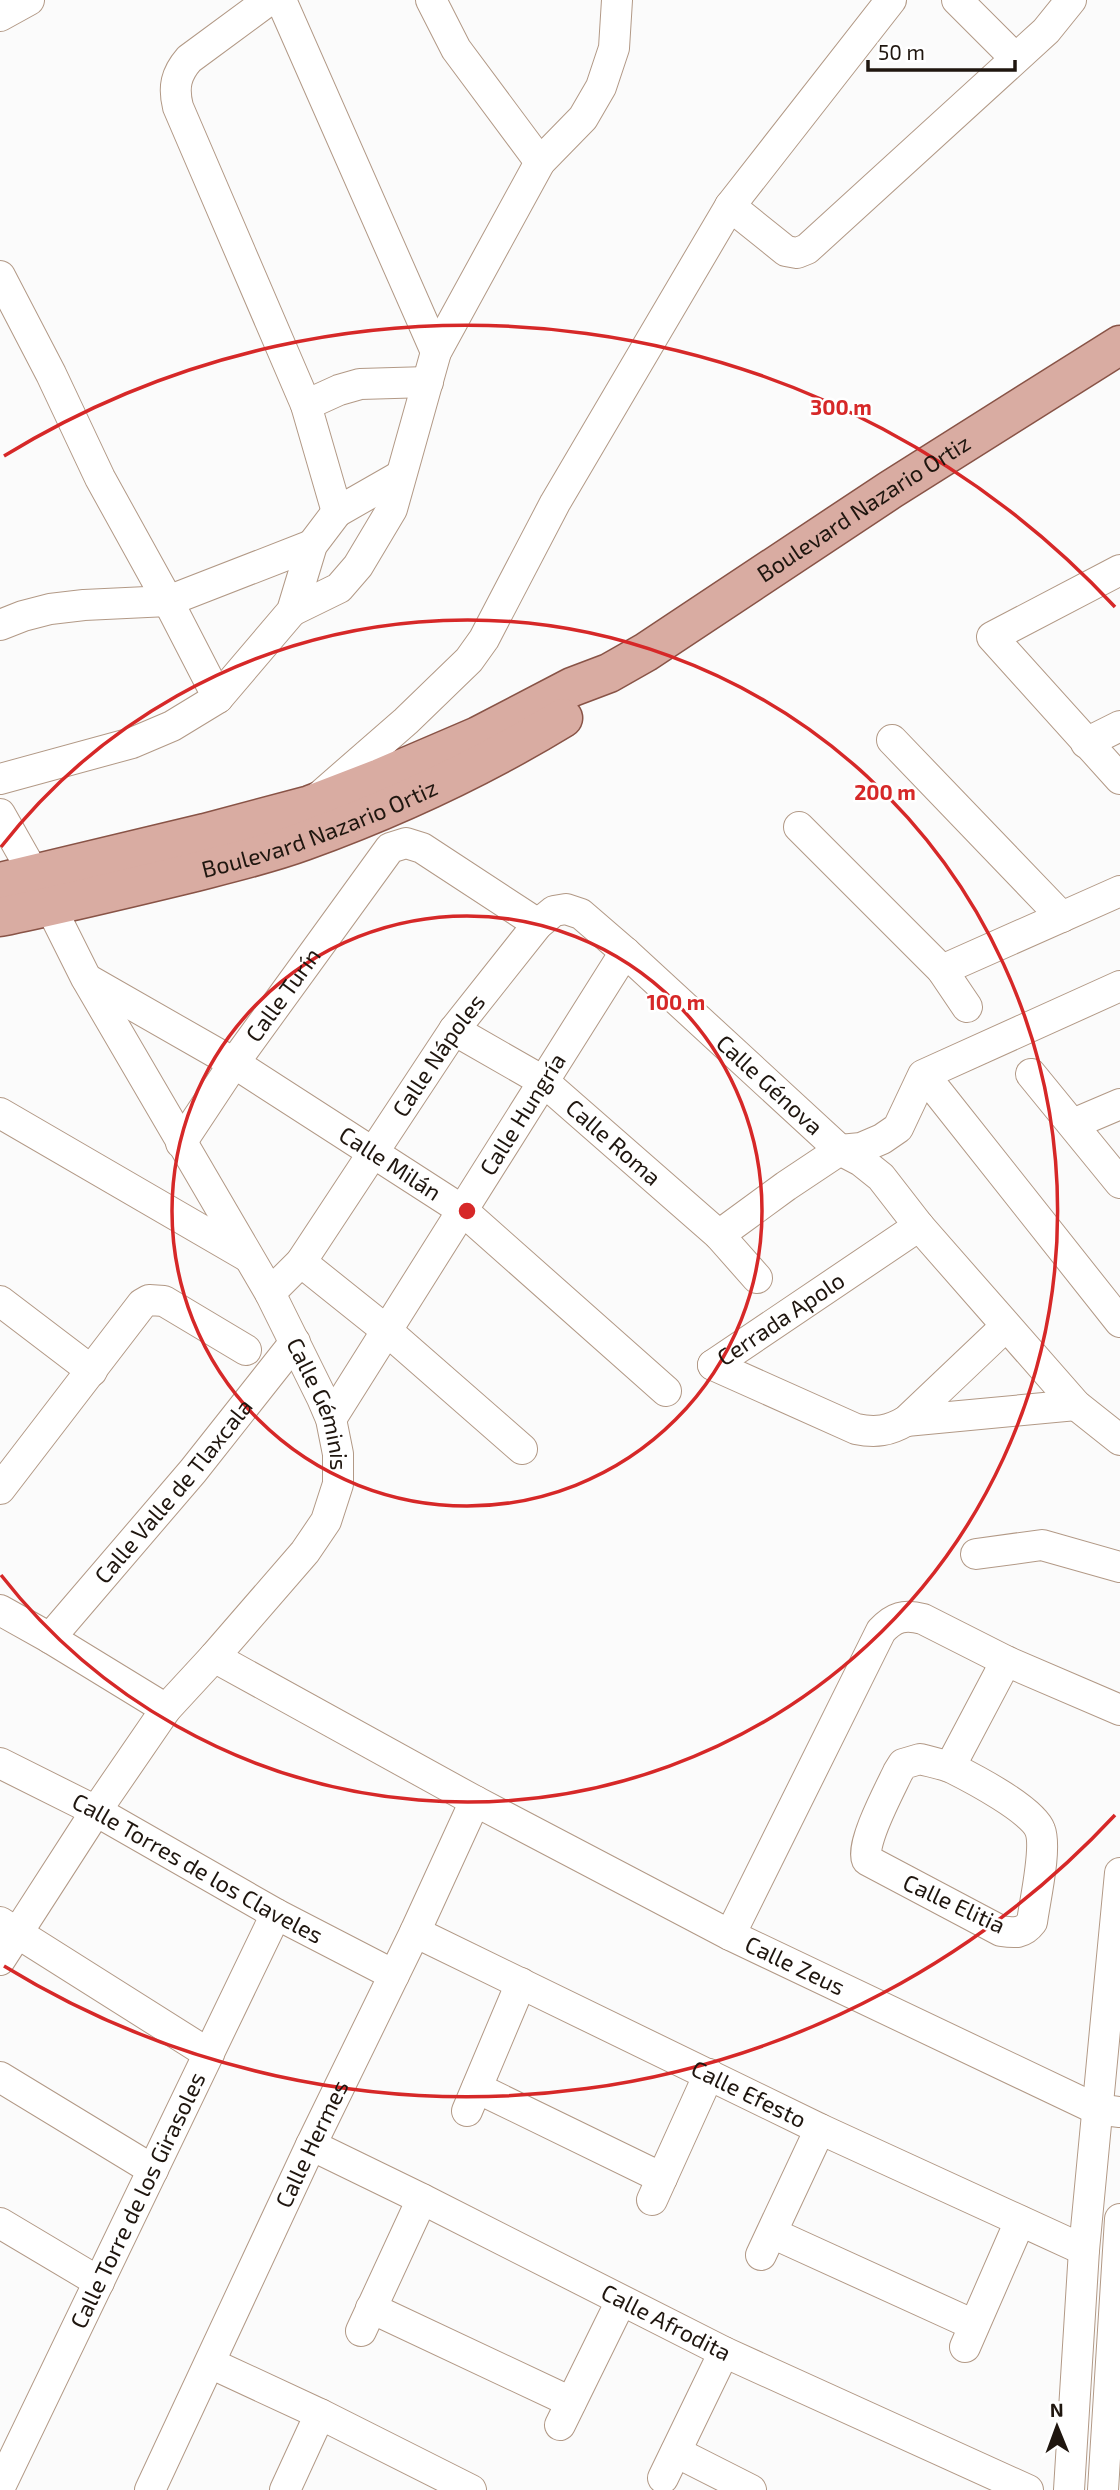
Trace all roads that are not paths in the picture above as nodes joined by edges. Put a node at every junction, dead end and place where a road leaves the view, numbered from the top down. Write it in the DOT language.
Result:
graph roads {
  1 [pos="29,0"];
  2 [pos="269,0"];
  3 [pos="281,0"];
  4 [pos="431,0"];
  5 [pos="617,0"];
  6 [pos="891,0"];
  7 [pos="957,0"];
  8 [pos="1071,0"];
  9 [pos="0,16"];
  10 [pos="1015,58"];
  11 [pos="540,162"];
  12 [pos="730,206"];
  13 [pos="1,282"];
  14 [pos="1120,345"];
  15 [pos="436,352"];
  16 [pos="428,382"];
  17 [pos="306,405"];
  18 [pos="400,476"];
  19 [pos="337,512"];
  20 [pos="312,545"];
  21 [pos="1120,569"];
  22 [pos="169,601"];
  23 [pos="292,611"];
  24 [pos="0,625"];
  25 [pos="609,673"];
  26 [pos="218,698"];
  27 [pos="1120,726"];
  28 [pos="891,740"];
  29 [pos="1086,743"];
  30 [pos="0,779"];
  31 [pos="1120,779"];
  32 [pos="310,805"];
  33 [pos="0,814"];
  34 [pos="799,827"];
  35 [pos="28,887"];
  36 [pos="1120,891"];
  37 [pos="0,916"];
  38 [pos="1062,917"];
  39 [pos="538,924"];
  40 [pos="625,952"];
  41 [pos="942,970"];
  42 [pos="86,978"];
  43 [pos="1120,986"];
  44 [pos="1120,1002"];
  45 [pos="967,1007"];
  46 [pos="454,1030"];
  47 [pos="234,1063"];
  48 [pos="1031,1074"];
  49 [pos="543,1081"];
  50 [pos="925,1088"];
  51 [pos="1120,1104"];
  52 [pos="0,1113"];
  53 [pos="1073,1124"];
  54 [pos="181,1143"];
  55 [pos="841,1150"];
  56 [pos="373,1151"];
  57 [pos="1120,1183"];
  58 [pos="462,1210"];
  59 [pos="919,1226"];
  60 [pos="719,1235"];
  61 [pos="250,1258"];
  62 [pos="302,1262"];
  63 [pos="757,1278"];
  64 [pos="270,1293"];
  65 [pos="0,1300"];
  66 [pos="1120,1322"];
  67 [pos="1006,1326"];
  68 [pos="386,1330"];
  69 [pos="295,1342"];
  70 [pos="246,1350"];
  71 [pos="92,1371"];
  72 [pos="666,1391"];
  73 [pos="1076,1405"];
  74 [pos="331,1419"];
  75 [pos="906,1421"];
  76 [pos="1120,1440"];
  77 [pos="522,1449"];
  78 [pos="5,1475"];
  79 [pos="976,1554"];
  80 [pos="1120,1566"];
  81 [pos="0,1610"];
  82 [pos="50,1638"];
  83 [pos="214,1657"];
  84 [pos="1006,1661"];
  85 [pos="166,1709"];
  86 [pos="1120,1710"];
  87 [pos="0,1763"];
  88 [pos="950,1767"];
  89 [pos="475,1801"];
  90 [pos="96,1811"];
  91 [pos="1120,1872"];
  92 [pos="276,1914"];
  93 [pos="9,1928"];
  94 [pos="415,1932"];
  95 [pos="730,1935"];
  96 [pos="0,1960"];
  97 [pos="394,1975"];
  98 [pos="521,1983"];
  99 [pos="209,2054"];
  100 [pos="709,2074"];
  101 [pos="0,2077"];
  102 [pos="1108,2111"];
  103 [pos="820,2129"];
  104 [pos="311,2145"];
  105 [pos="153,2170"];
  106 [pos="422,2199"];
  107 [pos="1120,2219"];
  108 [pos="1020,2221"];
  109 [pos="0,2223"];
  110 [pos="1084,2250"];
  111 [pos="99,2283"];
  112 [pos="621,2301"];
  113 [pos="724,2352"];
  114 [pos="211,2363"];
  115 [pos="320,2414"];
  116 [pos="974,2479"];
  117 [pos="0,2487"];
  118 [pos="150,2490"];
  119 [pos="285,2490"];
  120 [pos="471,2490"];
  121 [pos="751,2490"];
  122 [pos="1028,2490"];
  123 [pos="1069,2490"];
  124 [pos="1103,2490"];
  1 -- 9 [label="street"];
  2 -- 17 [label="street"];
  3 -- 15 [label="street"];
  4 -- 11 [label="street"];
  5 -- 11 [label="street"];
  6 -- 12 [label="street"];
  7 -- 10 [label="street"];
  8 -- 10 [label="street"];
  10 -- 12 [label="street"];
  11 -- 15 [label="street"];
  12 -- 32 [label="street"];
  13 -- 22 [label="street"];
  14 -- 25 [label="main road, Boulevard Nazario Ortiz"];
  15 -- 16 [label="street"];
  16 -- 17 [label="street"];
  16 -- 18 [label="street"];
  17 -- 19 [label="street"];
  18 -- 19 [label="street"];
  18 -- 23 [label="street"];
  19 -- 20 [label="street"];
  20 -- 22 [label="street"];
  20 -- 23 [label="street"];
  21 -- 29 [label="street"];
  22 -- 24 [label="street"];
  22 -- 26 [label="street"];
  23 -- 26 [label="street"];
  25 -- 32 [label="main road, Boulevard Nazario Ortiz"];
  25 -- 35 [label="main road, Boulevard Nazario Ortiz"];
  26 -- 30 [label="street"];
  27 -- 29 [label="street"];
  28 -- 38 [label="street"];
  29 -- 31 [label="street"];
  32 -- 35 [label="main road, Boulevard Nazario Ortiz"];
  33 -- 35 [label="street, Calle Géminis"];
  34 -- 41 [label="street"];
  35 -- 37 [label="main road, Boulevard Nazario Ortiz"];
  35 -- 42 [label="street, Calle Géminis"];
  36 -- 38 [label="street"];
  38 -- 41 [label="street"];
  39 -- 40 [label="street, Calle Génova"];
  39 -- 46 [label="street, Calle Nápoles"];
  39 -- 47 [label="street, Calle Turín"];
  40 -- 49 [label="street, Calle Hungría"];
  40 -- 55 [label="street, Calle Génova"];
  41 -- 45 [label="street"];
  42 -- 47 [label="street, Calle Milán"];
  42 -- 54 [label="street, Calle Géminis"];
  43 -- 50 [label="street"];
  44 -- 50 [label="street"];
  46 -- 49 [label="street, Calle Roma"];
  46 -- 56 [label="street, Calle Nápoles"];
  47 -- 54 [label="street, Calle Turín"];
  47 -- 56 [label="street, Calle Milán"];
  48 -- 53 [label="street"];
  49 -- 58 [label="street, Calle Hungría"];
  49 -- 60 [label="street, Calle Roma"];
  50 -- 55 [label="street"];
  50 -- 66 [label="street"];
  51 -- 53 [label="street"];
  52 -- 61 [label="street"];
  53 -- 57 [label="street"];
  54 -- 61 [label="street, Calle Géminis"];
  55 -- 59 [label="street, Calle Génova"];
  55 -- 60 [label="street"];
  56 -- 58 [label="street, Calle Milán"];
  56 -- 62 [label="street, Calle Nápoles"];
  58 -- 68 [label="street, Calle Hungría"];
  58 -- 72 [label="street, Calle Milán"];
  59 -- 67 [label="street"];
  59 -- 75 [label="street, Cerrada Apolo"];
  60 -- 63 [label="street, Calle Roma"];
  61 -- 64 [label="street, Calle Géminis"];
  62 -- 64 [label="street, Calle Nápoles"];
  62 -- 68 [label="street"];
  64 -- 69 [label="street, Calle Géminis"];
  65 -- 71 [label="street"];
  67 -- 73 [label="street"];
  67 -- 75 [label="street, Cerrada Apolo"];
  68 -- 74 [label="street, Calle Hungría"];
  68 -- 77 [label="street"];
  69 -- 74 [label="street, Calle Géminis"];
  69 -- 82 [label="street, Calle Valle de Tlaxcala"];
  70 -- 71 [label="street"];
  71 -- 78 [label="street"];
  73 -- 75 [label="street, Cerrada Apolo"];
  73 -- 76 [label="street"];
  74 -- 83 [label="street, Calle Géminis"];
  79 -- 80 [label="street"];
  81 -- 82 [label="street"];
  82 -- 85 [label="street"];
  83 -- 85 [label="street, Calle Géminis"];
  83 -- 89 [label="street, Calle Zeus"];
  84 -- 86 [label="street"];
  84 -- 88 [label="street"];
  84 -- 95 [label="street"];
  85 -- 90 [label="street, Calle Géminis"];
  87 -- 90 [label="street, Calle Torres de los Claveles"];
  88 -- 88 [label="street, Calle Elitia"];
  89 -- 94 [label="street, Calle Hermes"];
  89 -- 95 [label="street, Calle Zeus"];
  90 -- 92 [label="street, Calle Torres de los Claveles"];
  90 -- 93 [label="street, Calle Géminis"];
  91 -- 102 [label="street"];
  92 -- 97 [label="street, Calle Torres de los Claveles"];
  92 -- 99 [label="street, Calle Torre de los Girasoles"];
  93 -- 96 [label="street, Calle Géminis"];
  93 -- 99 [label="street"];
  94 -- 97 [label="street, Calle Hermes"];
  94 -- 98 [label="street, Calle Efesto"];
  95 -- 102 [label="street, Calle Zeus"];
  97 -- 104 [label="street, Calle Hermes"];
  98 -- 100 [label="street, Calle Efesto"];
  98 -- 100 [label="street"];
  99 -- 105 [label="street, Calle Torre de los Girasoles"];
  100 -- 103 [label="street, Calle Efesto"];
  101 -- 105 [label="street"];
  102 -- 110 [label="street"];
  103 -- 108 [label="street, Calle Efesto"];
  103 -- 108 [label="street"];
  104 -- 106 [label="street, Calle Afrodita"];
  104 -- 114 [label="street, Calle Hermes"];
  105 -- 111 [label="street, Calle Torre de los Girasoles"];
  106 -- 112 [label="street, Calle Afrodita"];
  106 -- 112 [label="street"];
  107 -- 124 [label="street"];
  108 -- 110 [label="street, Calle Efesto"];
  109 -- 111 [label="street"];
  110 -- 123 [label="street"];
  111 -- 117 [label="street, Calle Torre de los Girasoles"];
  112 -- 113 [label="street, Calle Afrodita"];
  113 -- 116 [label="street, Calle Afrodita"];
  113 -- 121 [label="street"];
  114 -- 115 [label="street"];
  114 -- 118 [label="street, Calle Hermes"];
  115 -- 119 [label="street"];
  115 -- 120 [label="street"];
  116 -- 122 [label="street, Calle Afrodita"];
}
